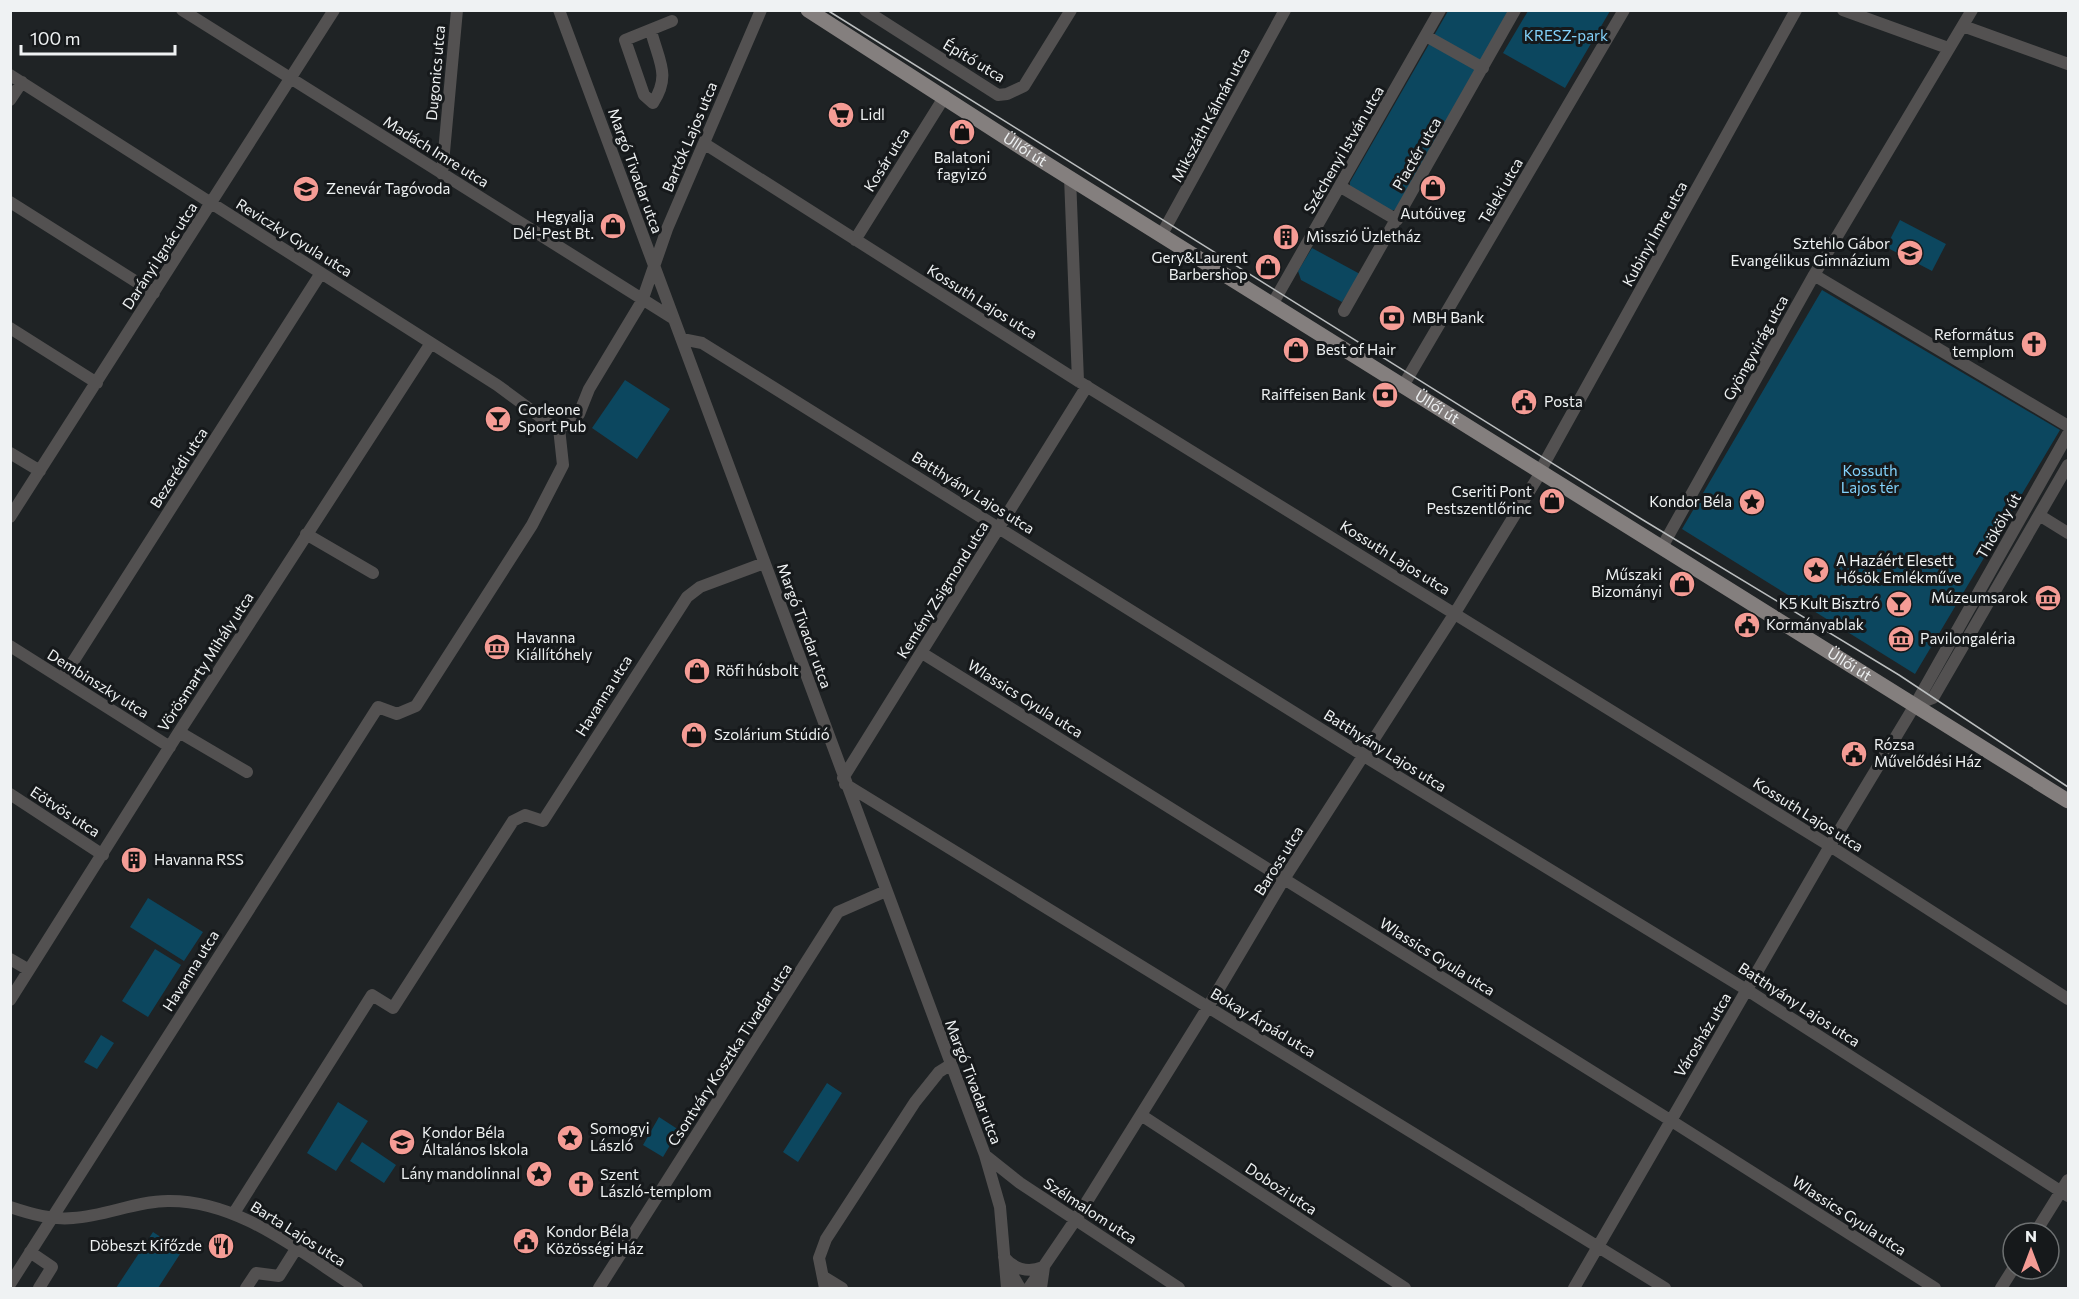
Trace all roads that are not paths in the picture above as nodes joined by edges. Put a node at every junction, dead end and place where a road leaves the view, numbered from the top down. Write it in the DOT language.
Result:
graph roads {
  1 [pos="182,10"];
  2 [pos="334,10"];
  3 [pos="457,10"];
  4 [pos="559,10"];
  5 [pos="761,10"];
  6 [pos="808,10"];
  7 [pos="865,10"];
  8 [pos="1071,10"];
  9 [pos="1285,10"];
  10 [pos="1440,10"];
  11 [pos="1515,10"];
  12 [pos="1624,10"];
  13 [pos="1796,10"];
  14 [pos="1843,10"];
  15 [pos="1972,10"];
  16 [pos="672,21"];
  17 [pos="1963,26"];
  18 [pos="651,31"];
  19 [pos="1426,36"];
  20 [pos="1948,48"];
  21 [pos="2068,64"];
  22 [pos="1483,68"];
  23 [pos="10,75"];
  24 [pos="290,79"];
  25 [pos="21,82"];
  26 [pos="945,96"];
  27 [pos="10,100"];
  28 [pos="705,144"];
  29 [pos="442,174"];
  30 [pos="1070,177"];
  31 [pos="1341,186"];
  32 [pos="10,202"];
  33 [pos="212,203"];
  34 [pos="1397,219"];
  35 [pos="1162,234"];
  36 [pos="855,240"];
  37 [pos="654,266"];
  38 [pos="321,273"];
  39 [pos="1814,275"];
  40 [pos="154,293"];
  41 [pos="642,301"];
  42 [pos="1274,303"];
  43 [pos="1344,311"];
  44 [pos="674,319"];
  45 [pos="10,328"];
  46 [pos="682,339"];
  47 [pos="431,343"];
  48 [pos="97,382"];
  49 [pos="1082,384"];
  50 [pos="1404,386"];
  51 [pos="2068,426"];
  52 [pos="559,428"];
  53 [pos="2068,434"];
  54 [pos="10,453"];
  55 [pos="2068,465"];
  56 [pos="40,471"];
  57 [pos="1541,471"];
  58 [pos="2040,515"];
  59 [pos="10,517"];
  60 [pos="1000,528"];
  61 [pos="2068,533"];
  62 [pos="306,534"];
  63 [pos="1662,547"];
  64 [pos="764,563"];
  65 [pos="372,573"];
  66 [pos="1455,613"];
  67 [pos="1955,633"];
  68 [pos="1967,640"];
  69 [pos="10,646"];
  70 [pos="922,653"];
  71 [pos="62,679"];
  72 [pos="1915,705"];
  73 [pos="179,732"];
  74 [pos="170,747"];
  75 [pos="1364,756"];
  76 [pos="247,772"];
  77 [pos="844,781"];
  78 [pos="10,795"];
  79 [pos="2068,801"];
  80 [pos="1830,846"];
  81 [pos="103,855"];
  82 [pos="1284,879"];
  83 [pos="886,891"];
  84 [pos="10,959"];
  85 [pos="29,970"];
  86 [pos="1747,990"];
  87 [pos="2068,999"];
  88 [pos="10,1000"];
  89 [pos="1208,1007"];
  90 [pos="950,1065"];
  91 [pos="1141,1115"];
  92 [pos="1670,1120"];
  93 [pos="985,1155"];
  94 [pos="2068,1180"];
  95 [pos="2065,1194"];
  96 [pos="10,1207"];
  97 [pos="234,1213"];
  98 [pos="53,1218"];
  99 [pos="1076,1219"];
  100 [pos="2044,1221"];
  101 [pos="1597,1245"];
  102 [pos="296,1249"];
  103 [pos="30,1252"];
  104 [pos="1004,1257"];
  105 [pos="1044,1267"];
  106 [pos="824,1283"];
  107 [pos="10,1284"];
  108 [pos="39,1288"];
  109 [pos="246,1288"];
  110 [pos="357,1288"];
  111 [pos="599,1288"];
  112 [pos="842,1288"];
  113 [pos="1007,1288"];
  114 [pos="1020,1288"];
  115 [pos="1029,1288"];
  116 [pos="1041,1288"];
  117 [pos="1179,1288"];
  118 [pos="1405,1288"];
  119 [pos="1574,1288"];
  120 [pos="1665,1288"];
  121 [pos="1935,1288"];
  1 -- 24 [label="street, Madách Imre utca"];
  2 -- 24 [label="street, Darányi Ignác utca"];
  3 -- 29 [label="street, Dugonics utca"];
  4 -- 37 [label="street, Margó Tivadar utca"];
  5 -- 28 [label="street, Bartók Lajos utca"];
  6 -- 26 [label="main road, Üllői út"];
  7 -- 8 [label="street, Építő utca"];
  9 -- 35 [label="street, Mikszáth Kálmán utca"];
  10 -- 19 [label="street, Széchenyi István utca"];
  11 -- 22 [label="street, Piactér utca"];
  12 -- 50 [label="street, Teleki utca"];
  13 -- 57 [label="street, Kubinyi Imre utca"];
  14 -- 20 [label="street"];
  15 -- 17 [label="street, Gyöngyvirág utca"];
  16 -- 18 [label="street"];
  17 -- 20 [label="street, Gyöngyvirág utca"];
  17 -- 21 [label="street"];
  18 -- 18 [label="street"];
  19 -- 22 [label="street"];
  19 -- 31 [label="street, Széchenyi István utca"];
  20 -- 39 [label="street, Gyöngyvirág utca"];
  22 -- 34 [label="street, Piactér utca"];
  23 -- 25 [label="street, Reviczky Gyula utca"];
  24 -- 29 [label="street, Madách Imre utca"];
  24 -- 33 [label="street, Darányi Ignác utca"];
  25 -- 27 [label="street"];
  25 -- 33 [label="street, Reviczky Gyula utca"];
  26 -- 30 [label="main road, Üllői út"];
  26 -- 36 [label="street, Kosár utca"];
  28 -- 36 [label="street, Kossuth Lajos utca"];
  28 -- 37 [label="street, Bartók Lajos utca"];
  29 -- 41 [label="street, Madách Imre utca"];
  30 -- 35 [label="main road, Üllői út"];
  30 -- 49 [label="street"];
  31 -- 34 [label="street"];
  31 -- 42 [label="street, Széchenyi István utca"];
  32 -- 40 [label="street"];
  33 -- 38 [label="street, Reviczky Gyula utca"];
  33 -- 40 [label="street, Darányi Ignác utca"];
  34 -- 43 [label="street, Piactér utca"];
  35 -- 42 [label="main road, Üllői út"];
  36 -- 49 [label="street, Kossuth Lajos utca"];
  37 -- 41 [label="street, Bartók Lajos utca"];
  37 -- 44 [label="street, Margó Tivadar utca"];
  38 -- 47 [label="street, Reviczky Gyula utca"];
  38 -- 71 [label="street, Bezerédi utca"];
  39 -- 51 [label="street"];
  39 -- 63 [label="street, Gyöngyvirág utca"];
  40 -- 48 [label="street, Darányi Ignác utca"];
  41 -- 44 [label="street, Madách Imre utca"];
  41 -- 52 [label="street, Bartók Lajos utca"];
  42 -- 50 [label="main road, Üllői út"];
  44 -- 46 [label="street, Margó Tivadar utca"];
  45 -- 48 [label="street"];
  46 -- 60 [label="street, Batthyány Lajos utca"];
  46 -- 64 [label="street, Margó Tivadar utca"];
  47 -- 52 [label="street, Reviczky Gyula utca"];
  47 -- 62 [label="street, Vörösmarty Mihály utca"];
  48 -- 56 [label="street, Darányi Ignác utca"];
  49 -- 60 [label="street, Kemény Zsigmond utca"];
  49 -- 66 [label="street, Kossuth Lajos utca"];
  50 -- 57 [label="main road, Üllői út"];
  52 -- 98 [label="street, Havanna utca"];
  53 -- 67 [label="street, Thököly út"];
  54 -- 56 [label="street"];
  55 -- 58 [label="street, Thököly út"];
  56 -- 59 [label="street, Darányi Ignác utca"];
  57 -- 63 [label="main road, Üllői út"];
  57 -- 66 [label="street, Baross utca"];
  58 -- 61 [label="street"];
  58 -- 68 [label="street, Thököly út"];
  60 -- 70 [label="street, Kemény Zsigmond utca"];
  60 -- 75 [label="street, Batthyány Lajos utca"];
  62 -- 65 [label="street"];
  62 -- 73 [label="street, Vörösmarty Mihály utca"];
  63 -- 72 [label="main road, Üllői út"];
  64 -- 77 [label="street, Margó Tivadar utca"];
  64 -- 97 [label="street, Havanna utca"];
  66 -- 75 [label="street, Baross utca"];
  66 -- 80 [label="street, Kossuth Lajos utca"];
  67 -- 68 [label="street"];
  67 -- 72 [label="street, Thököly út"];
  68 -- 72 [label="street, Thököly út"];
  69 -- 71 [label="street, Dembinszky utca"];
  70 -- 77 [label="street, Kemény Zsigmond utca"];
  70 -- 82 [label="street, Wlassics Gyula utca"];
  71 -- 74 [label="street, Dembinszky utca"];
  72 -- 79 [label="main road, Üllői út"];
  72 -- 80 [label="street, Városház utca"];
  73 -- 74 [label="street, Vörösmarty Mihály utca"];
  73 -- 76 [label="street"];
  74 -- 81 [label="street, Vörösmarty Mihály utca"];
  75 -- 82 [label="street, Baross utca"];
  75 -- 86 [label="street, Batthyány Lajos utca"];
  77 -- 83 [label="street, Margó Tivadar utca"];
  77 -- 89 [label="street, Bókay Árpád utca"];
  78 -- 81 [label="street, Eötvös utca"];
  80 -- 86 [label="street, Városház utca"];
  80 -- 87 [label="street, Kossuth Lajos utca"];
  81 -- 85 [label="street, Vörösmarty Mihály utca"];
  82 -- 89 [label="street, Baross utca"];
  82 -- 92 [label="street, Wlassics Gyula utca"];
  83 -- 90 [label="street, Margó Tivadar utca"];
  83 -- 111 [label="street, Csontváry Kosztka Tivadar utca"];
  84 -- 85 [label="street"];
  85 -- 88 [label="street, Vörösmarty Mihály utca"];
  86 -- 92 [label="street, Városház utca"];
  86 -- 95 [label="street, Batthyány Lajos utca"];
  89 -- 91 [label="street, Baross utca"];
  89 -- 101 [label="street, Bókay Árpád utca"];
  90 -- 93 [label="street, Margó Tivadar utca"];
  90 -- 106 [label="street"];
  91 -- 99 [label="street, Baross utca"];
  91 -- 118 [label="street, Dobozi utca"];
  92 -- 101 [label="street, Városház utca"];
  92 -- 121 [label="street, Wlassics Gyula utca"];
  93 -- 99 [label="street, Szélmalom utca"];
  93 -- 104 [label="street, Margó Tivadar utca"];
  94 -- 95 [label="street"];
  95 -- 100 [label="street"];
  96 -- 98 [label="street, Barta Lajos utca"];
  97 -- 98 [label="street, Barta Lajos utca"];
  97 -- 102 [label="street, Barta Lajos utca"];
  98 -- 103 [label="street, Havanna utca"];
  99 -- 105 [label="street, Baross utca"];
  99 -- 117 [label="street, Szélmalom utca"];
  101 -- 119 [label="street, Városház utca"];
  101 -- 120 [label="street, Bókay Árpád utca"];
  102 -- 109 [label="street"];
  102 -- 110 [label="street, Barta Lajos utca"];
  103 -- 107 [label="street, Havanna utca"];
  103 -- 108 [label="street"];
  104 -- 105 [label="street"];
  104 -- 113 [label="street, Margó Tivadar utca"];
  104 -- 114 [label="street, Margó Tivadar utca"];
  105 -- 115 [label="street, Baross utca"];
  105 -- 116 [label="street, Baross utca"];
  106 -- 112 [label="street"];
}
